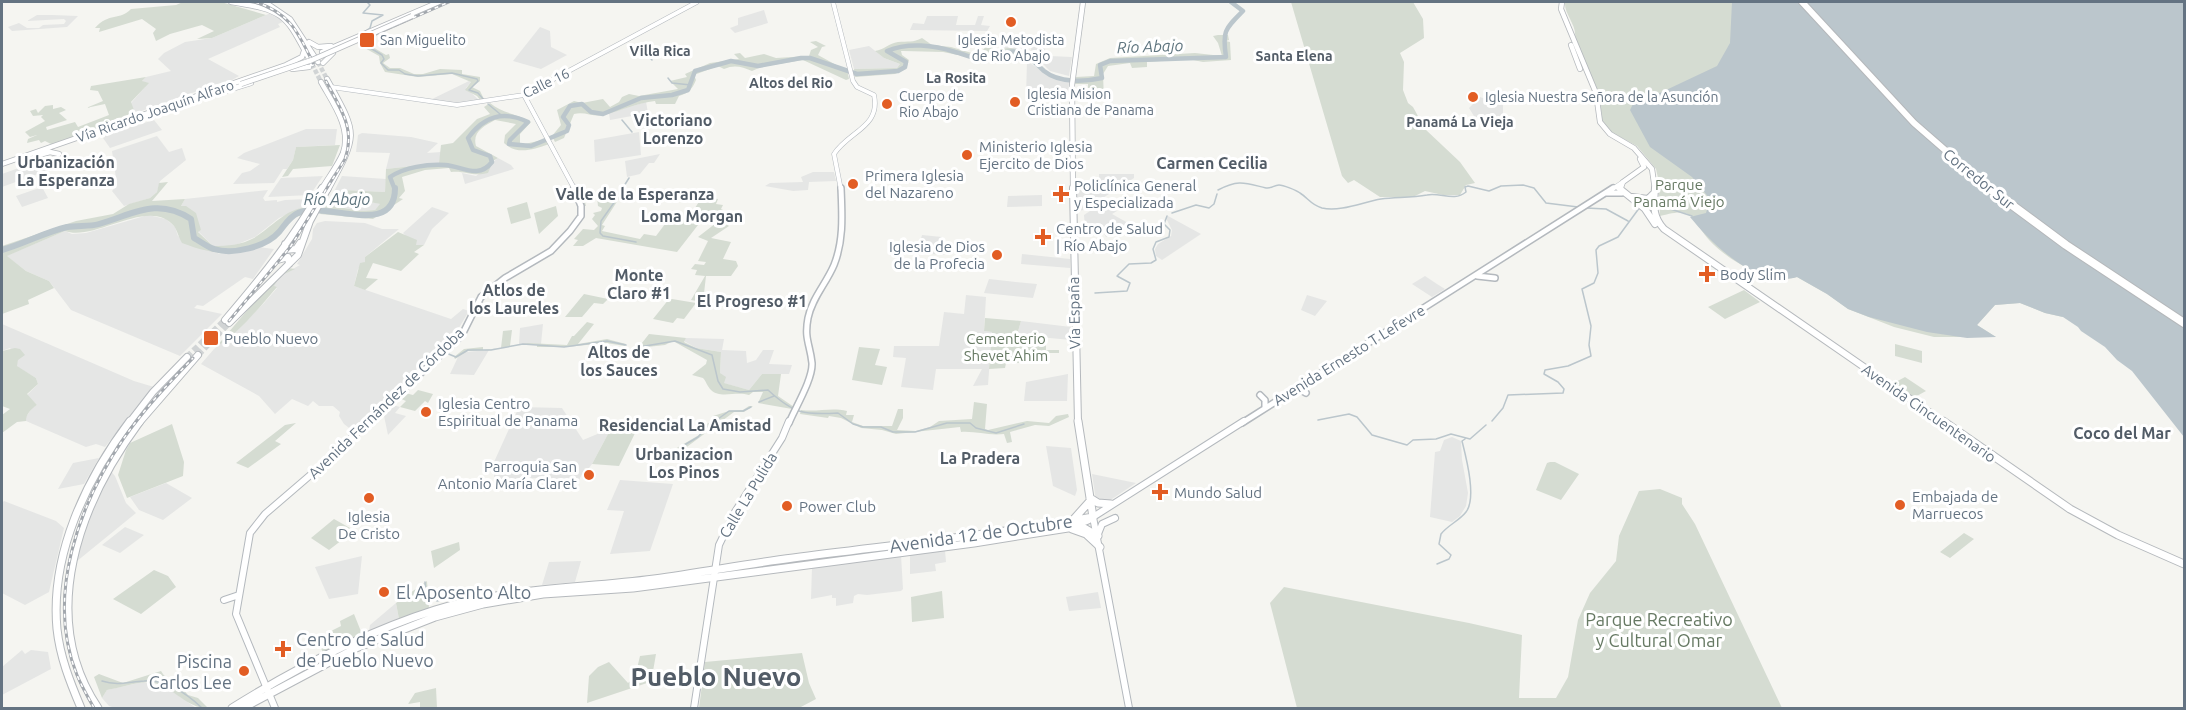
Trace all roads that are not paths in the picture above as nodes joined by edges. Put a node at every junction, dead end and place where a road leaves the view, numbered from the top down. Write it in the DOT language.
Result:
graph roads {
  1 [pos="231,2"];
  2 [pos="243,2"];
  3 [pos="439,2"];
  4 [pos="445,2"];
  5 [pos="697,2"];
  6 [pos="833,2"];
  7 [pos="1083,2"];
  8 [pos="1560,2"];
  9 [pos="1802,2"];
  10 [pos="1807,2"];
  11 [pos="265,3"];
  12 [pos="411,15"];
  13 [pos="376,34"];
  14 [pos="307,41"];
  15 [pos="346,42"];
  16 [pos="304,51"];
  17 [pos="286,65"];
  18 [pos="293,68"];
  19 [pos="853,78"];
  20 [pos="846,82"];
  21 [pos="241,83"];
  22 [pos="344,89"];
  23 [pos="333,90"];
  24 [pos="524,95"];
  25 [pos="206,97"];
  26 [pos="75,138"];
  27 [pos="57,152"];
  28 [pos="2,166"];
  29 [pos="1637,173"];
  30 [pos="1654,176"];
  31 [pos="1623,182"];
  32 [pos="1605,193"];
  33 [pos="1622,193"];
  34 [pos="1654,193"];
  35 [pos="1631,197"];
  36 [pos="317,204"];
  37 [pos="310,216"];
  38 [pos="303,240"];
  39 [pos="286,243"];
  40 [pos="1684,245"];
  41 [pos="272,263"];
  42 [pos="289,265"];
  43 [pos="1473,277"];
  44 [pos="1495,278"];
  45 [pos="2184,317"];
  46 [pos="2184,322"];
  47 [pos="198,356"];
  48 [pos="187,357"];
  49 [pos="1299,385"];
  50 [pos="1306,393"];
  51 [pos="1260,394"];
  52 [pos="1265,407"];
  53 [pos="1090,499"];
  54 [pos="1109,506"];
  55 [pos="1093,517"];
  56 [pos="1073,525"];
  57 [pos="1098,536"];
  58 [pos="1100,548"];
  59 [pos="2184,564"];
  60 [pos="714,574"];
  61 [pos="239,595"];
  62 [pos="224,600"];
  63 [pos="267,690"];
  64 [pos="81,708"];
  65 [pos="98,708"];
  66 [pos="232,708"];
  67 [pos="243,708"];
  68 [pos="275,708"];
  69 [pos="694,708"];
  70 [pos="1129,708"];
  1 -- 11 [label="main road"];
  2 -- 11 [label="main road"];
  3 -- 12 [label="main road"];
  4 -- 12 [label="main road"];
  5 -- 24 [label="main road, Calle 16"];
  6 -- 19 [label="main road"];
  7 -- 53 [label="main road, Vía España"];
  8 -- 29 [label="main road"];
  8 -- 30 [label="main road"];
  9 -- 46 [label="highway, Corredor Sur"];
  10 -- 45 [label="highway, Corredor Sur"];
  11 -- 14 [label="main road"];
  11 -- 16 [label="main road"];
  12 -- 13 [label="main road"];
  12 -- 15 [label="main road"];
  12 -- 21 [label="main road, bridge"];
  14 -- 15 [label="main road"];
  14 -- 15 [label="main road"];
  16 -- 17 [label="main road"];
  16 -- 18 [label="main road"];
  17 -- 18 [label="main road"];
  17 -- 21 [label="main road"];
  18 -- 25 [label="main road"];
  19 -- 20 [label="main road"];
  19 -- 60 [label="main road, Calle La Pulida"];
  21 -- 25 [label="main road, Vía Ricardo Joaquín Alfaro"];
  21 -- 26 [label="main road, Vía Ricardo Joaquín Alfaro"];
  22 -- 23 [label="main road, Calle 16"];
  22 -- 24 [label="main road, Calle 16"];
  23 -- 36 [label="main road"];
  23 -- 36 [label="main road"];
  24 -- 61 [label="main road, Avenida Fernández de Córdoba"];
  25 -- 27 [label="main road, Vía Ricardo Joaquín Alfaro"];
  26 -- 27 [label="main road"];
  26 -- 28 [label="main road, Vía Ricardo Joaquín Alfaro"];
  27 -- 28 [label="main road, Vía Ricardo Joaquín Alfaro"];
  29 -- 30 [label="main road"];
  29 -- 31 [label="main road"];
  30 -- 34 [label="main road, Avenida Cincuentenario"];
  31 -- 32 [label="main road, Avenida Ernesto T Lefevre"];
  31 -- 33 [label="main road"];
  32 -- 33 [label="main road"];
  32 -- 43 [label="main road, Avenida Ernesto T Lefevre"];
  33 -- 35 [label="main road, Avenida Cincuentenario"];
  34 -- 35 [label="main road"];
  34 -- 40 [label="main road, Avenida Cincuentenario"];
  35 -- 40 [label="main road, Avenida Cincuentenario"];
  36 -- 37 [label="main road"];
  37 -- 38 [label="main road"];
  37 -- 39 [label="main road"];
  38 -- 39 [label="main road"];
  38 -- 42 [label="main road"];
  39 -- 41 [label="main road"];
  40 -- 59 [label="main road, Avenida Cincuentenario"];
  41 -- 42 [label="main road"];
  41 -- 42 [label="main road"];
  43 -- 44 [label="main road"];
  43 -- 49 [label="main road, Avenida Ernesto T Lefevre"];
  47 -- 65 [label="main road"];
  48 -- 64 [label="main road"];
  49 -- 50 [label="main road"];
  49 -- 52 [label="main road, Avenida Ernesto T Lefevre"];
  51 -- 52 [label="main road"];
  52 -- 54 [label="main road, Avenida Ernesto T Lefevre"];
  53 -- 54 [label="main road"];
  53 -- 55 [label="main road, Vía España"];
  53 -- 56 [label="main road"];
  54 -- 55 [label="main road, Avenida Ernesto T Lefevre"];
  54 -- 57 [label="main road"];
  55 -- 56 [label="main road, Avenida 12 de Octubre"];
  55 -- 57 [label="main road"];
  56 -- 57 [label="main road"];
  56 -- 58 [label="main road"];
  56 -- 60 [label="main road, Avenida 12 de Octubre"];
  57 -- 58 [label="main road"];
  58 -- 70 [label="main road"];
  60 -- 63 [label="main road, Avenida 12 de Octubre"];
  60 -- 69 [label="main road, Calle La Pulida"];
  61 -- 62 [label="main road"];
  61 -- 63 [label="main road, Avenida Fernández de Córdoba"];
  63 -- 66 [label="main road, Avenida 12 de Octubre"];
  63 -- 67 [label="main road, Avenida 12 de Octubre"];
  63 -- 68 [label="main road, Avenida Fernández de Córdoba"];
}
